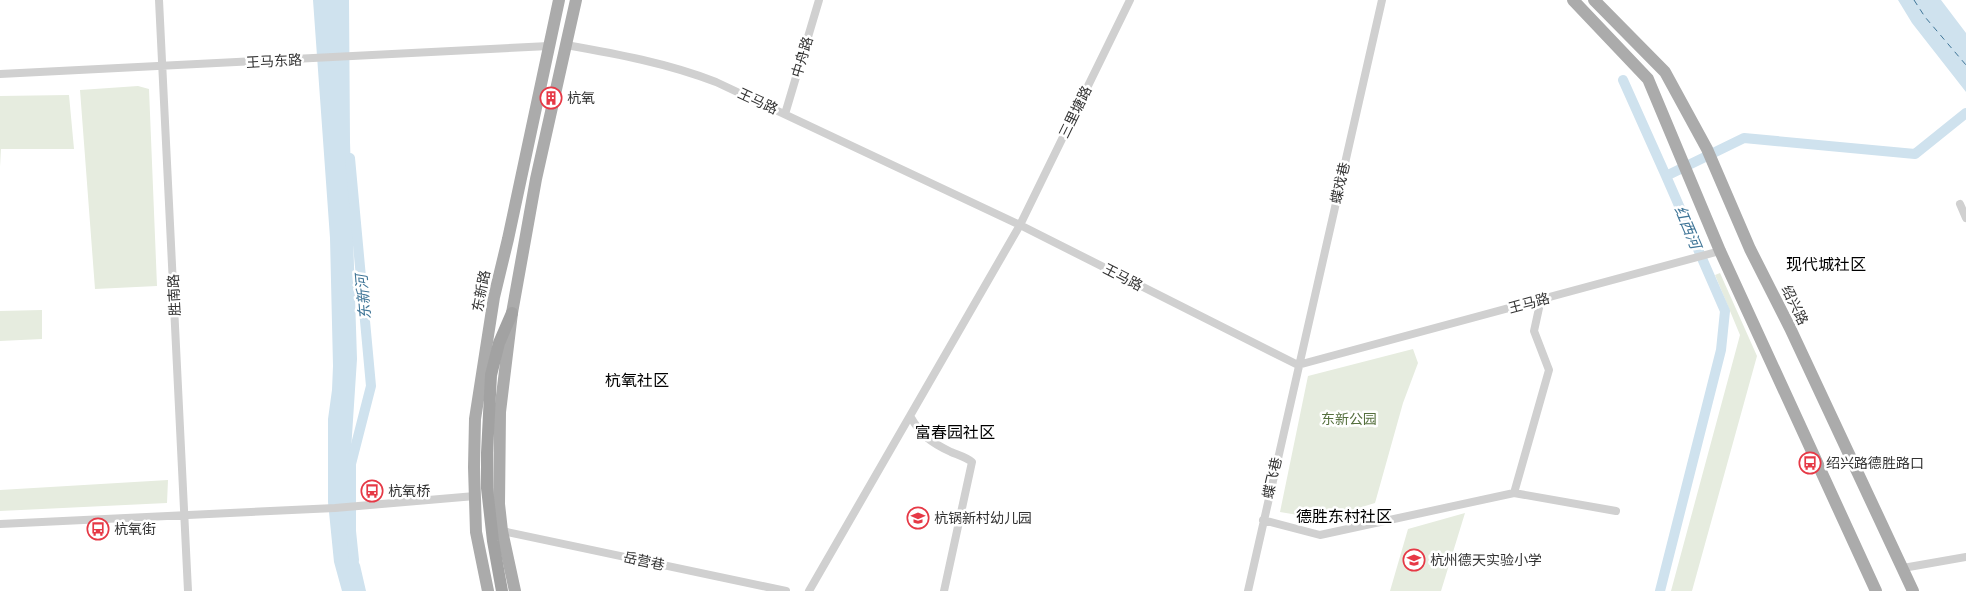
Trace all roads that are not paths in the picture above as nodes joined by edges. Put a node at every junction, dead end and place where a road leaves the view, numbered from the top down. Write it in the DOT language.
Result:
graph roads {
  1 [pos="159,0"];
  2 [pos="559,0"];
  3 [pos="576,0"];
  4 [pos="820,0"];
  5 [pos="1130,0"];
  6 [pos="1382,0"];
  7 [pos="1573,0"];
  8 [pos="1594,0"];
  9 [pos="566,45"];
  10 [pos="548,46"];
  11 [pos="163,66"];
  12 [pos="0,74"];
  13 [pos="785,114"];
  14 [pos="1960,204"];
  15 [pos="1966,218"];
  16 [pos="1020,225"];
  17 [pos="1720,251"];
  18 [pos="1541,300"];
  19 [pos="512,312"];
  20 [pos="1298,365"];
  21 [pos="910,416"];
  22 [pos="1514,494"];
  23 [pos="475,496"];
  24 [pos="1616,511"];
  25 [pos="185,516"];
  26 [pos="1263,520"];
  27 [pos="0,524"];
  28 [pos="502,531"];
  29 [pos="1966,557"];
  30 [pos="1903,568"];
  31 [pos="188,591"];
  32 [pos="488,591"];
  33 [pos="502,591"];
  34 [pos="515,591"];
  35 [pos="786,591"];
  36 [pos="809,591"];
  37 [pos="944,591"];
  38 [pos="1248,591"];
  39 [pos="1876,591"];
  40 [pos="1913,591"];
  1 -- 11 [label="street, 胜南路"];
  2 -- 10 [label="main road, 东新路"];
  3 -- 9 [label="main road"];
  4 -- 13 [label="street, 中舟路"];
  5 -- 16 [label="street, 三里塘路"];
  6 -- 20 [label="street, 蝶戏巷"];
  7 -- 17 [label="main road"];
  8 -- 30 [label="main road, 绍兴路"];
  9 -- 13 [label="street, 王马路"];
  9 -- 19 [label="main road"];
  10 -- 11 [label="street, 王马东路"];
  10 -- 23 [label="main road, 东新路"];
  11 -- 12 [label="street, 王马东路"];
  11 -- 25 [label="street, 胜南路"];
  13 -- 16 [label="street, 王马路"];
  14 -- 15 [label="street"];
  16 -- 20 [label="street, 王马路"];
  16 -- 21 [label="street, 三里塘路"];
  17 -- 18 [label="street, 王马路"];
  17 -- 39 [label="main road"];
  18 -- 20 [label="street, 王马路"];
  18 -- 22 [label="street"];
  19 -- 28 [label="main road"];
  19 -- 33 [label="highway"];
  20 -- 26 [label="street, 蝶飞巷"];
  21 -- 36 [label="street, 三里塘路"];
  21 -- 37 [label="street"];
  22 -- 24 [label="street"];
  22 -- 26 [label="street"];
  23 -- 25 [label="street"];
  23 -- 32 [label="main road, 东新路"];
  25 -- 27 [label="street"];
  25 -- 31 [label="street, 胜南路"];
  26 -- 38 [label="street, 蝶飞巷"];
  28 -- 34 [label="main road"];
  28 -- 35 [label="street, 岳营巷"];
  29 -- 30 [label="street"];
  30 -- 40 [label="main road, 绍兴路"];
}
